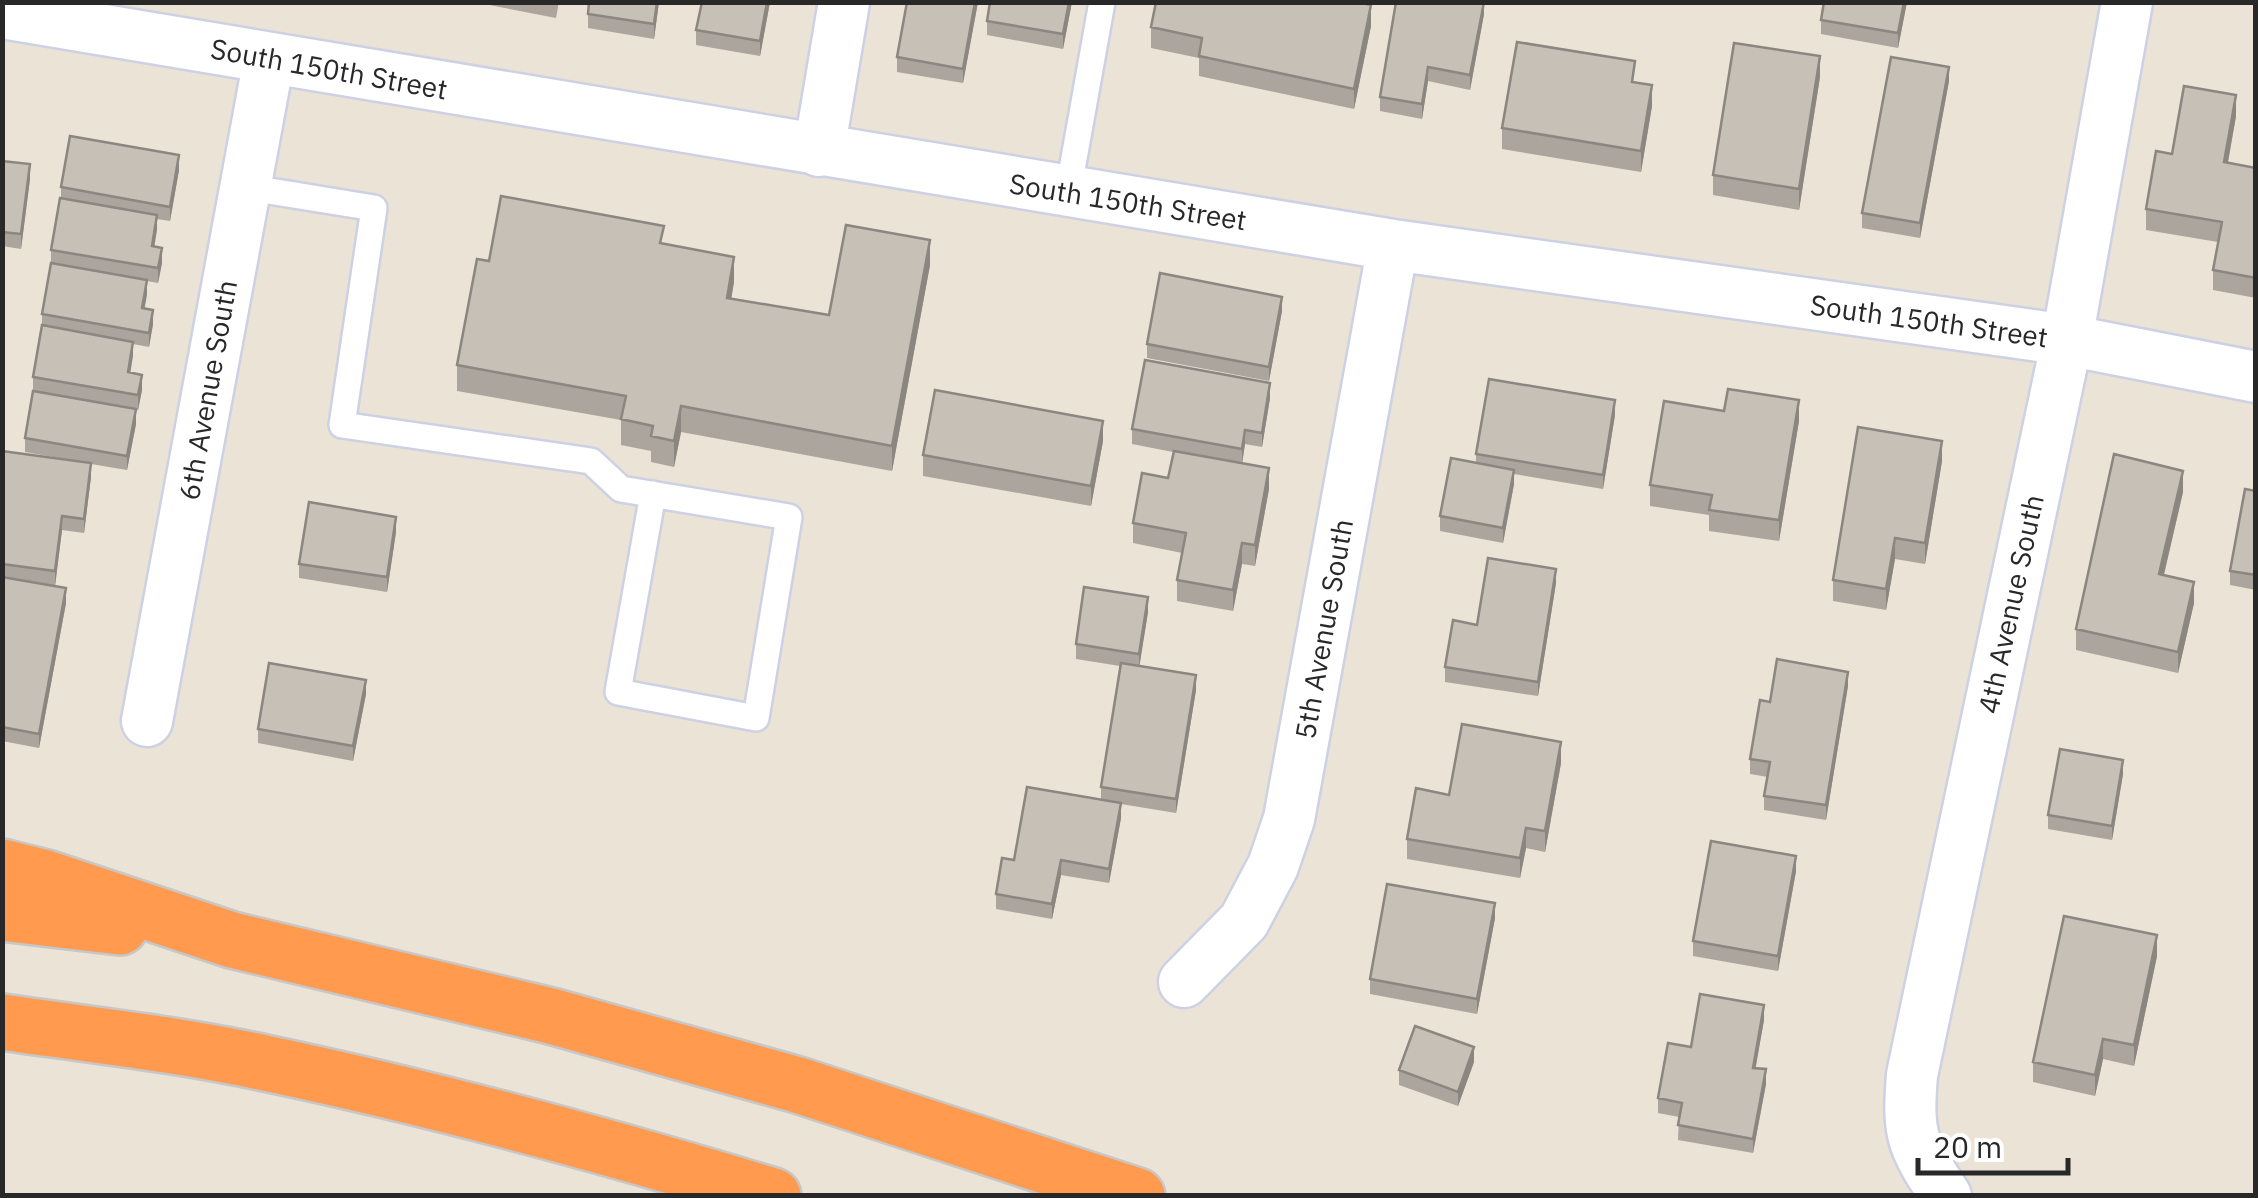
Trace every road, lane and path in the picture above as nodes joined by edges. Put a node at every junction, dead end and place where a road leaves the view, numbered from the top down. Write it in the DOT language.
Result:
graph roads {
  1 [pos="844,2"];
  2 [pos="1102,2"];
  3 [pos="2127,2"];
  4 [pos="2,13"];
  5 [pos="269,59"];
  6 [pos="819,152"];
  7 [pos="245,188"];
  8 [pos="1068,192"];
  9 [pos="1393,245"];
  10 [pos="2067,340"];
  11 [pos="2256,377"];
  12 [pos="652,494"];
  13 [pos="147,721"];
  14 [pos="2,867"];
  15 [pos="2,913"];
  16 [pos="232,940"];
  17 [pos="1184,982"];
  18 [pos="2,1022"];
  19 [pos="772,1196"];
  20 [pos="1137,1196"];
  21 [pos="1946,1196"];
  1 -- 6 [label="street"];
  2 -- 8 [label="lane"];
  3 -- 10 [label="street, 4th Avenue South"];
  4 -- 5 [label="street, South 150th Street"];
  5 -- 6 [label="street, South 150th Street"];
  5 -- 7 [label="street, 6th Avenue South"];
  6 -- 8 [label="street, South 150th Street"];
  7 -- 12 [label="lane"];
  7 -- 13 [label="street, 6th Avenue South"];
  8 -- 9 [label="street, South 150th Street"];
  9 -- 10 [label="street, South 150th Street"];
  9 -- 17 [label="street, 5th Avenue South"];
  10 -- 11 [label="street, South 150th Street"];
  10 -- 21 [label="street, 4th Avenue South"];
  12 -- 12 [label="lane"];
  14 -- 16 [label="highway"];
  15 -- 16 [label="highway"];
  16 -- 20 [label="highway"];
  18 -- 19 [label="highway"];
}
